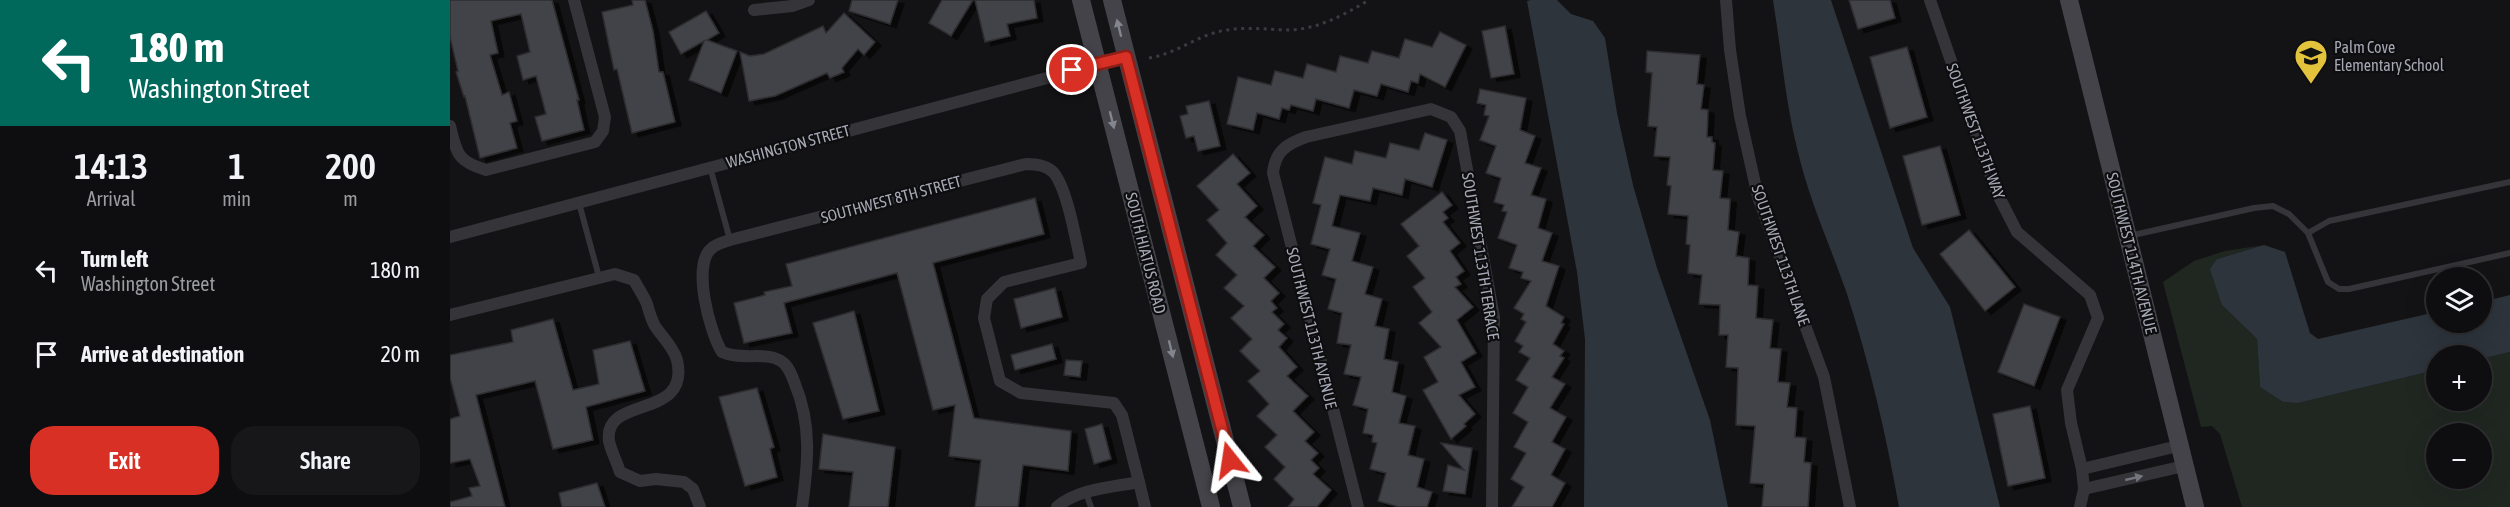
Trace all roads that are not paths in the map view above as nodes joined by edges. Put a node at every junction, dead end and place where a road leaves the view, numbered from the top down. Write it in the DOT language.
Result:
graph roads {
  1 [pos="574,0"];
  2 [pos="809,0"];
  3 [pos="1081,0"];
  4 [pos="1112,0"];
  5 [pos="1726,0"];
  6 [pos="1930,0"];
  7 [pos="2069,0"];
  8 [pos="754,10"];
  9 [pos="1126,57"];
  10 [pos="1097,63"];
  11 [pos="450,126"];
  12 [pos="1280,150"];
  13 [pos="710,166"];
  14 [pos="2510,182"];
  15 [pos="579,203"];
  16 [pos="2307,233"];
  17 [pos="2128,236"];
  18 [pos="450,237"];
  19 [pos="730,240"];
  20 [pos="2510,253"];
  21 [pos="598,277"];
  22 [pos="450,315"];
  23 [pos="2178,446"];
  24 [pos="2184,466"];
  25 [pos="2082,469"];
  26 [pos="1139,482"];
  27 [pos="2084,489"];
  28 [pos="1086,493"];
  29 [pos="700,507"];
  30 [pos="802,507"];
  31 [pos="1057,507"];
  32 [pos="1091,507"];
  33 [pos="1145,507"];
  34 [pos="1212,507"];
  35 [pos="1242,507"];
  36 [pos="1358,507"];
  37 [pos="1492,507"];
  38 [pos="1850,507"];
  39 [pos="2080,507"];
  40 [pos="2195,507"];
  1 -- 11 [label="street"];
  2 -- 8 [label="street"];
  3 -- 10 [label="main road, SOUTH HIATUS ROAD"];
  9 -- 4 [label="main road, SOUTH HIATUS ROAD, one-way"];
  5 -- 38 [label="street, SOUTHWEST 113TH LANE"];
  6 -- 25 [label="street, SOUTHWEST 113TH WAY"];
  7 -- 17 [label="main road, SOUTHWEST 114TH AVENUE"];
  9 -- 10 [label="street, WASHINGTON STREET"];
  9 -- 35 [label="main road, SOUTH HIATUS ROAD"];
  10 -- 13 [label="street, WASHINGTON STREET"];
  10 -- 34 [label="main road, SOUTH HIATUS ROAD, one-way"];
  12 -- 36 [label="street, SOUTHWEST 113TH AVENUE"];
  12 -- 37 [label="street, SOUTHWEST 113TH TERRACE"];
  13 -- 15 [label="street, WASHINGTON STREET"];
  13 -- 19 [label="lane"];
  14 -- 16 [label="lane"];
  15 -- 18 [label="street, WASHINGTON STREET"];
  15 -- 21 [label="lane"];
  16 -- 17 [label="lane"];
  16 -- 20 [label="lane"];
  17 -- 23 [label="main road, SOUTHWEST 114TH AVENUE"];
  19 -- 26 [label="street, SOUTHWEST 8TH STREET"];
  19 -- 30 [label="street, SOUTHWEST 8TH STREET"];
  21 -- 22 [label="street"];
  21 -- 29 [label="street"];
  23 -- 24 [label="main road, SOUTHWEST 114TH AVENUE"];
  23 -- 25 [label="street"];
  27 -- 24 [label="street, one-way"];
  24 -- 40 [label="main road, SOUTHWEST 114TH AVENUE"];
  25 -- 27 [label="street, SOUTHWEST 113TH WAY"];
  26 -- 28 [label="street"];
  26 -- 33 [label="street"];
  27 -- 39 [label="street, SOUTHWEST 113TH WAY"];
  28 -- 31 [label="street"];
  28 -- 32 [label="lane"];
}
